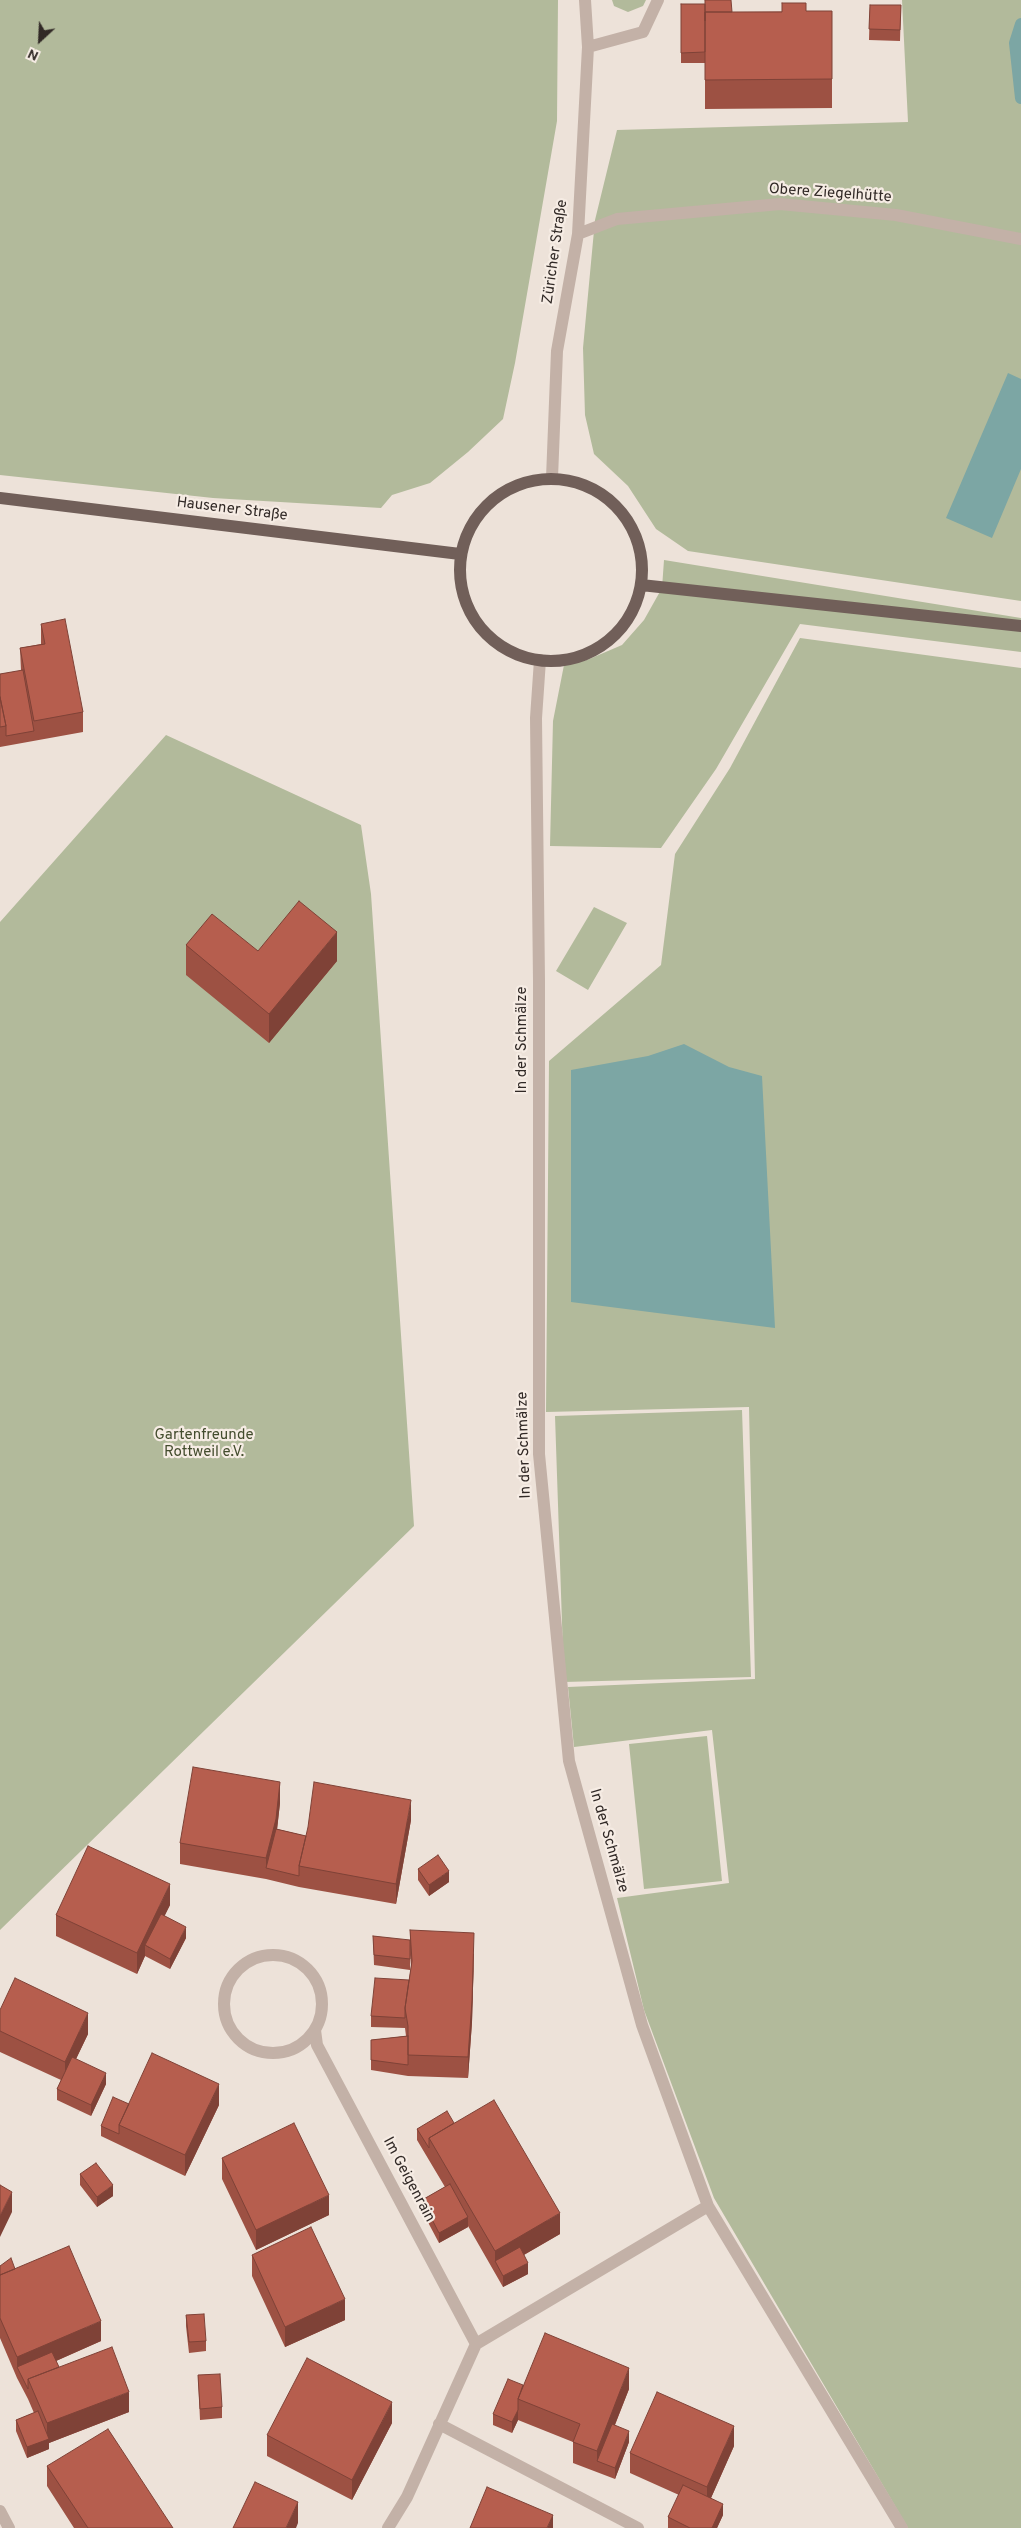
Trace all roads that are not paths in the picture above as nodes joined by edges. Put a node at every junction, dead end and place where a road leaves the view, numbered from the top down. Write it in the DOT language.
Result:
graph roads {
  1 [pos="585,0"];
  2 [pos="658,0"];
  3 [pos="588,47"];
  4 [pos="578,234"];
  5 [pos="1021,239"];
  6 [pos="552,478"];
  7 [pos="0,498"];
  8 [pos="460,554"];
  9 [pos="641,585"];
  10 [pos="1021,626"];
  11 [pos="540,660"];
  12 [pos="315,2030"];
  13 [pos="708,2206"];
  14 [pos="476,2344"];
  15 [pos="439,2424"];
  16 [pos="0,2511"];
  17 [pos="9,2528"];
  18 [pos="388,2528"];
  19 [pos="638,2528"];
  20 [pos="902,2528"];
  1 -- 3 [label="street, Züricher Straße"];
  2 -- 3 [label="street"];
  3 -- 4 [label="street, Züricher Straße"];
  4 -- 5 [label="street, Obere Ziegelhütte"];
  4 -- 6 [label="street, Züricher Straße"];
  6 -- 8 [label="main road"];
  6 -- 9 [label="main road"];
  7 -- 8 [label="main road, Hausener Straße"];
  8 -- 11 [label="main road"];
  9 -- 10 [label="main road"];
  9 -- 11 [label="main road"];
  11 -- 13 [label="street, In der Schmälze"];
  12 -- 12 [label="street"];
  12 -- 14 [label="street, Im Geigenrain"];
  13 -- 14 [label="street"];
  13 -- 20 [label="street, In der Schmälze"];
  14 -- 15 [label="street"];
  15 -- 18 [label="street"];
  15 -- 19 [label="street"];
  16 -- 17 [label="street"];
}
